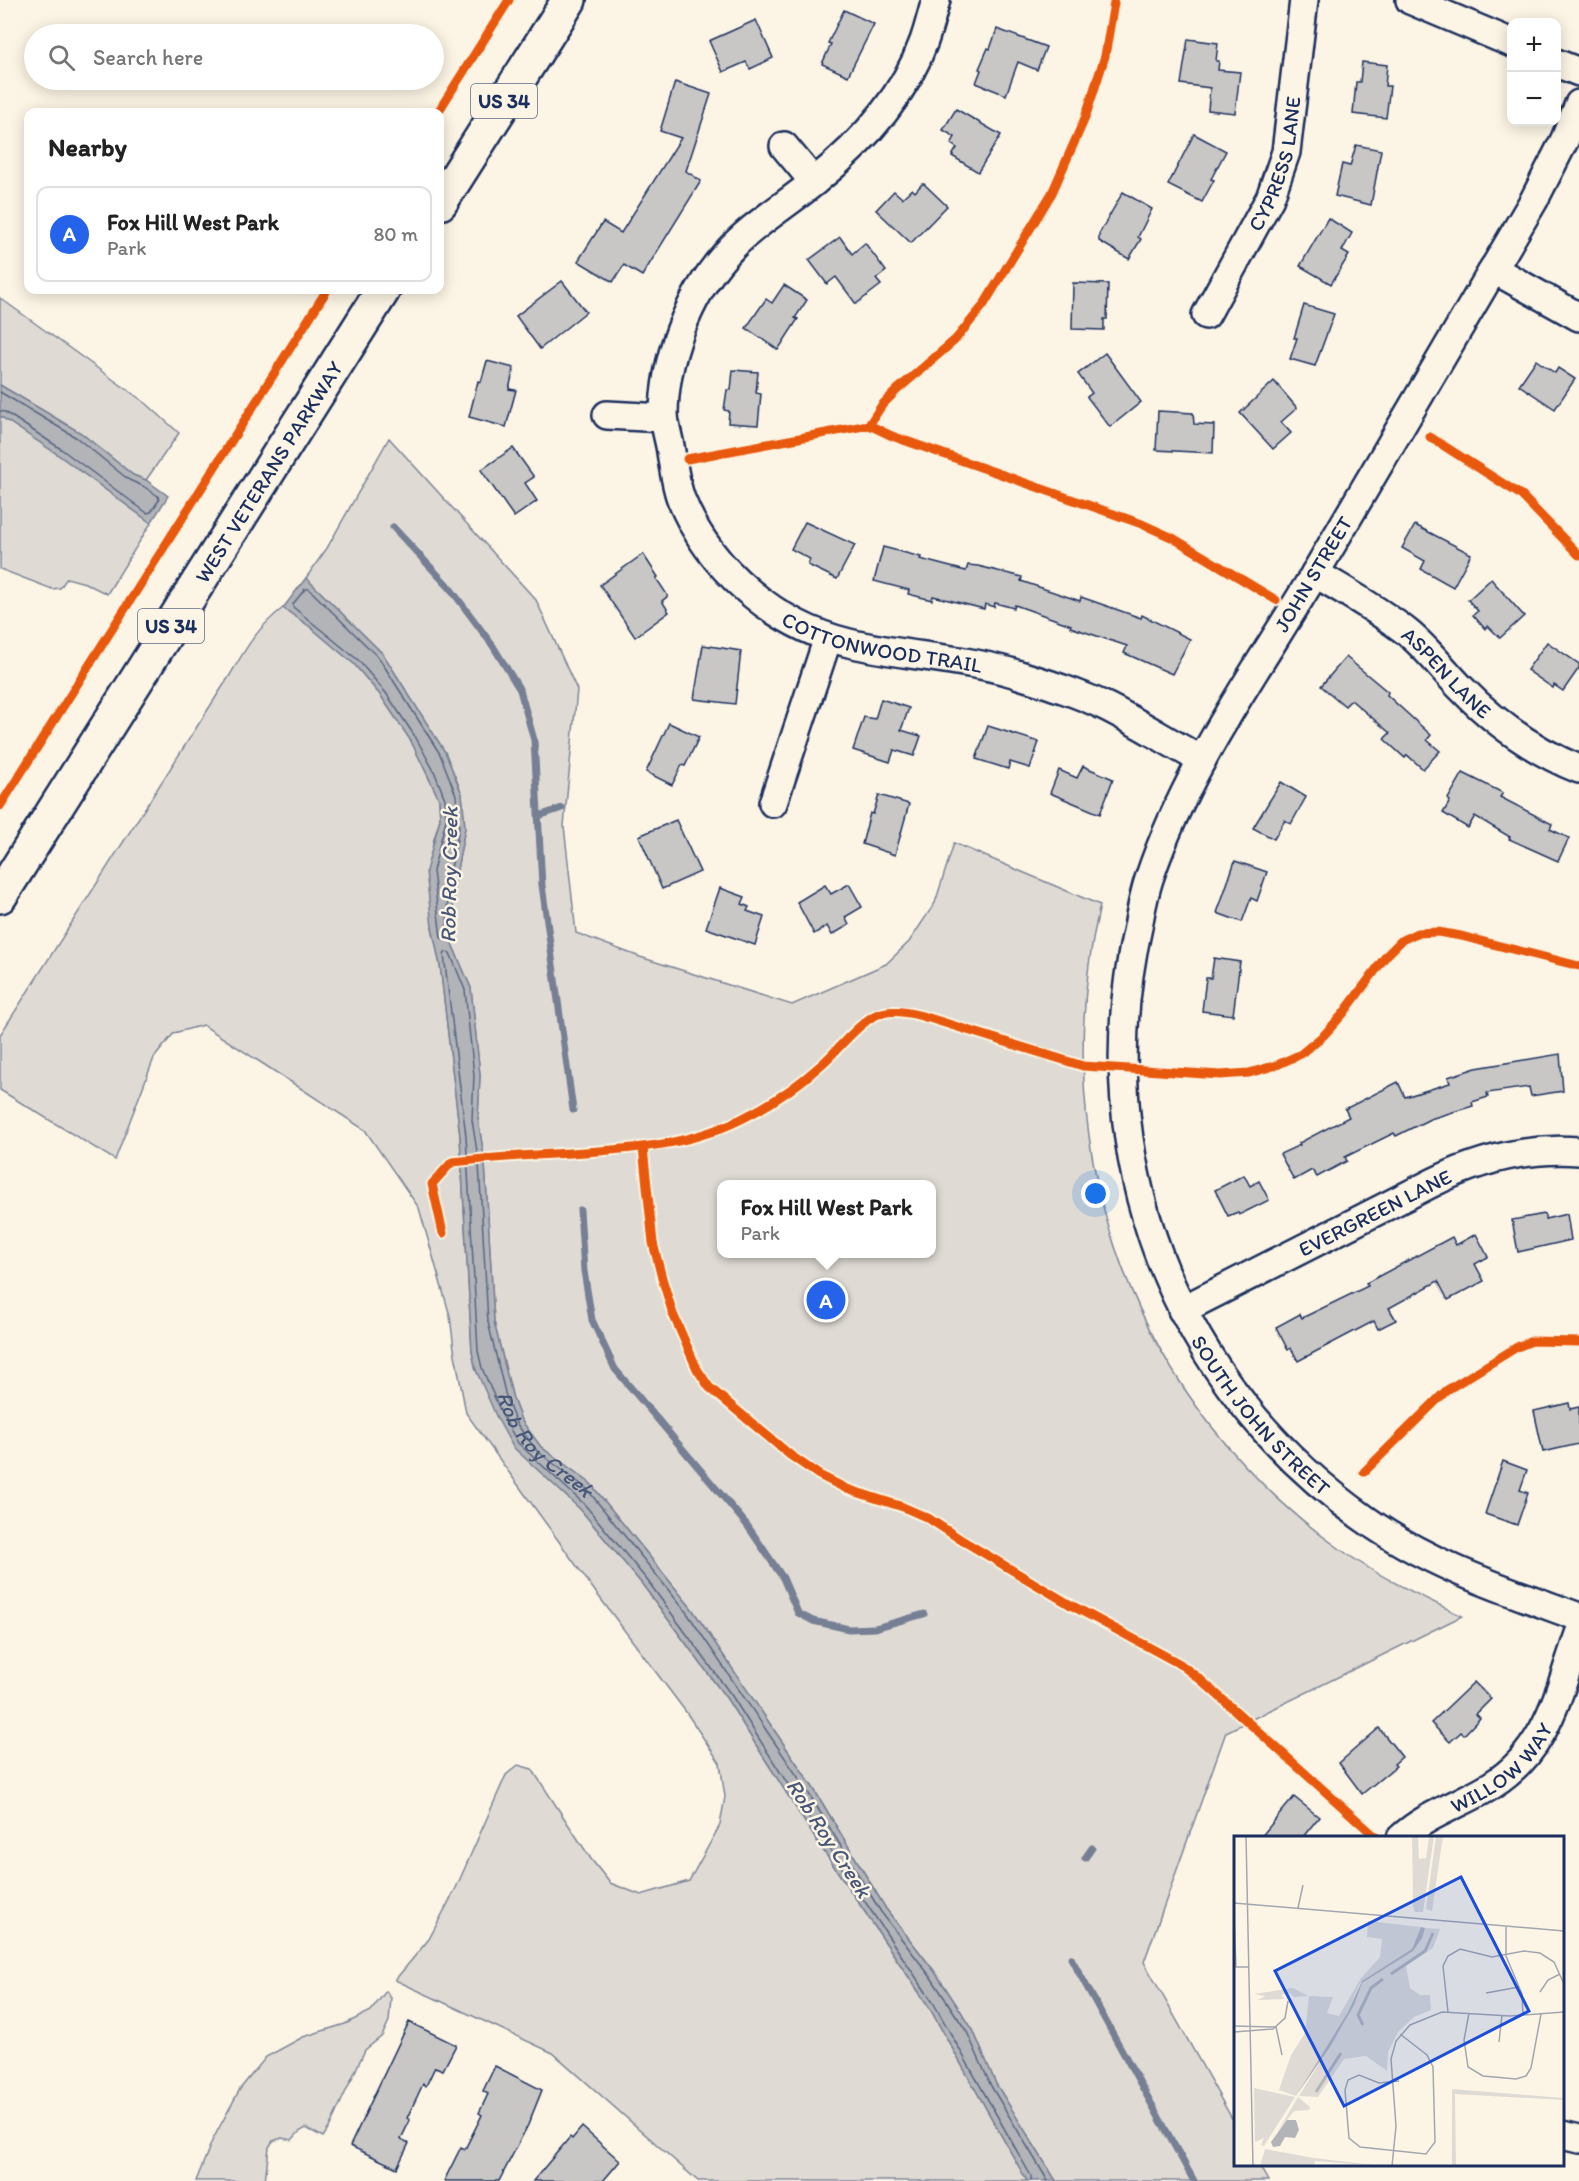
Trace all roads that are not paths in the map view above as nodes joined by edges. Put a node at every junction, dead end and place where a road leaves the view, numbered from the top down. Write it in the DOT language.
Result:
graph roads {
  1 [pos="568,0"];
  2 [pos="936,0"];
  3 [pos="1304,0"];
  4 [pos="1410,0"];
  5 [pos="1507,42"];
  6 [pos="1561,65"];
  7 [pos="1579,72"];
  8 [pos="1579,104"];
  9 [pos="784,146"];
  10 [pos="814,182"];
  11 [pos="444,196"];
  12 [pos="1493,269"];
  13 [pos="380,294"];
  14 [pos="1206,315"];
  15 [pos="1579,317"];
  16 [pos="607,415"];
  17 [pos="664,418"];
  18 [pos="1315,573"];
  19 [pos="828,638"];
  20 [pos="1202,760"];
  21 [pos="1579,769"];
  22 [pos="773,803"];
  23 [pos="0,896"];
  24 [pos="1121,1069"];
  25 [pos="1579,1151"];
  26 [pos="1182,1310"];
  27 [pos="1579,1617"];
  28 [pos="1579,1634"];
  29 [pos="1403,1836"];
  30 [pos="1564,2135"];
  31 [pos="1579,2139"];
  1 -- 11 [label="main road, US 34"];
  2 -- 10 [label="street, COTTONWOOD TRAIL"];
  3 -- 14 [label="street, CYPRESS LANE"];
  4 -- 5 [label="street"];
  6 -- 7 [label="street"];
  8 -- 12 [label="street, JOHN STREET"];
  9 -- 10 [label="street"];
  10 -- 17 [label="street, COTTONWOOD TRAIL"];
  12 -- 15 [label="street"];
  12 -- 18 [label="street, JOHN STREET"];
  13 -- 23 [label="main road, WEST VETERANS PARKWAY / US 34"];
  16 -- 17 [label="street"];
  17 -- 19 [label="street, COTTONWOOD TRAIL"];
  18 -- 20 [label="street, JOHN STREET"];
  18 -- 21 [label="street, ASPEN LANE"];
  19 -- 20 [label="street, COTTONWOOD TRAIL"];
  19 -- 22 [label="street"];
  20 -- 24 [label="street, JOHN STREET"];
  24 -- 26 [label="street, SOUTH JOHN STREET"];
  25 -- 26 [label="street, EVERGREEN LANE"];
  26 -- 27 [label="street, SOUTH JOHN STREET"];
  28 -- 29 [label="street, WILLOW WAY"];
  30 -- 31 [label="street"];
}
